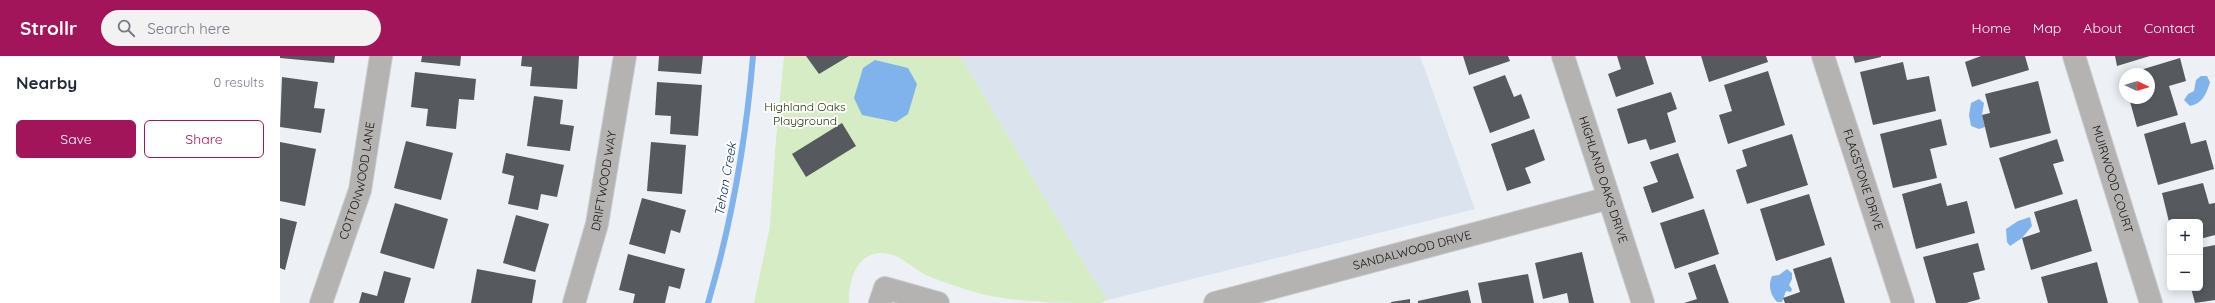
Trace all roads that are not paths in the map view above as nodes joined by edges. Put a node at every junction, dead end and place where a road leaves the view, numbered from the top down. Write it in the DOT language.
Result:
graph roads {
  1 [pos="381,56"];
  2 [pos="625,56"];
  3 [pos="1563,56"];
  4 [pos="1823,56"];
  5 [pos="2074,56"];
  6 [pos="1609,198"];
  7 [pos="321,303"];
  8 [pos="574,303"];
  9 [pos="880,303"];
  10 [pos="938,303"];
  11 [pos="1216,303"];
  12 [pos="1643,303"];
  13 [pos="1903,303"];
  14 [pos="2151,303"];
  1 -- 7 [label="street, COTTONWOOD LANE"];
  2 -- 8 [label="street, DRIFTWOOD WAY"];
  3 -- 6 [label="street, HIGHLAND OAKS DRIVE"];
  4 -- 13 [label="street, FLAGSTONE DRIVE"];
  5 -- 14 [label="street, MUIRWOOD COURT"];
  6 -- 11 [label="street, SANDALWOOD DRIVE"];
  6 -- 12 [label="street, HIGHLAND OAKS DRIVE"];
  9 -- 10 [label="street"];
}
